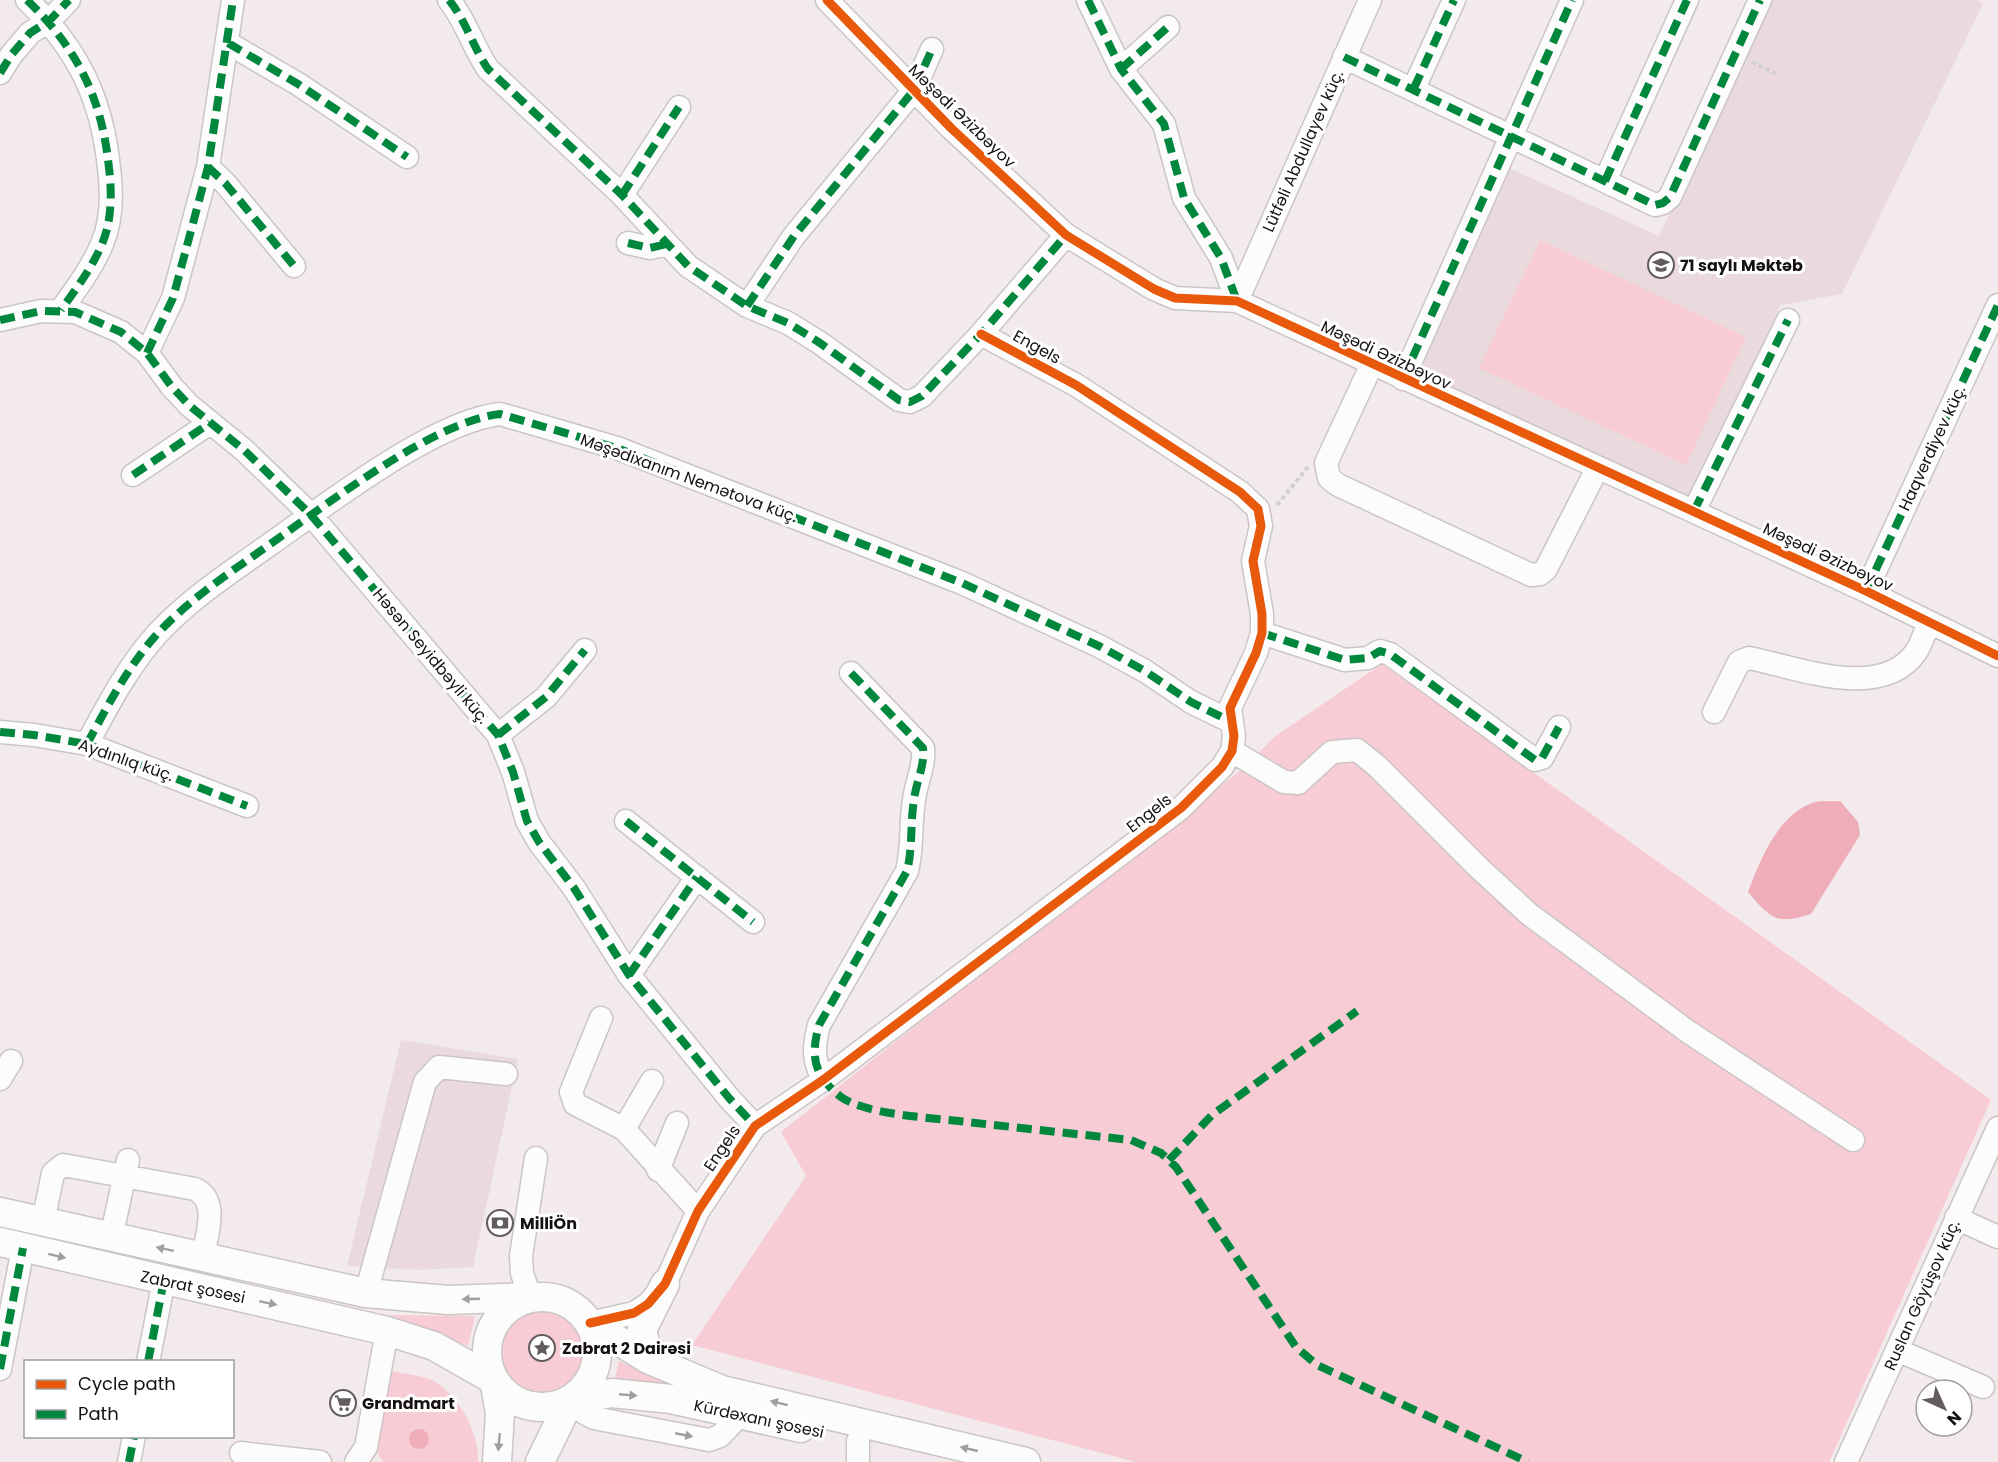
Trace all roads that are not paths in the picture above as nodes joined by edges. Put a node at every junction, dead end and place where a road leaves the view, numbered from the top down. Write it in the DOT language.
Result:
graph roads {
  1 [pos="27,0"];
  2 [pos="69,0"];
  3 [pos="233,0"];
  4 [pos="449,0"];
  5 [pos="827,0"];
  6 [pos="1088,0"];
  7 [pos="1370,0"];
  8 [pos="1454,0"];
  9 [pos="1572,0"];
  10 [pos="1687,0"];
  11 [pos="1760,0"];
  12 [pos="49,21"];
  13 [pos="1168,27"];
  14 [pos="228,43"];
  15 [pos="932,49"];
  16 [pos="1344,57"];
  17 [pos="1121,69"];
  18 [pos="0,73"];
  19 [pos="1414,88"];
  20 [pos="914,90"];
  21 [pos="679,107"];
  22 [pos="1512,137"];
  23 [pos="407,157"];
  24 [pos="208,167"];
  25 [pos="1605,182"];
  26 [pos="622,195"];
  27 [pos="1066,236"];
  28 [pos="628,243"];
  29 [pos="667,244"];
  30 [pos="294,267"];
  31 [pos="1237,301"];
  32 [pos="747,306"];
  33 [pos="1998,306"];
  34 [pos="60,309"];
  35 [pos="0,320"];
  36 [pos="1788,320"];
  37 [pos="981,334"];
  38 [pos="147,352"];
  39 [pos="1372,364"];
  40 [pos="1403,379"];
  41 [pos="210,423"];
  42 [pos="1597,469"];
  43 [pos="133,475"];
  44 [pos="1694,511"];
  45 [pos="311,515"];
  46 [pos="1866,591"];
  47 [pos="1929,622"];
  48 [pos="1262,633"];
  49 [pos="585,650"];
  50 [pos="1998,656"];
  51 [pos="851,674"];
  52 [pos="1714,712"];
  53 [pos="1232,722"];
  54 [pos="1559,727"];
  55 [pos="0,732"];
  56 [pos="498,735"];
  57 [pos="87,744"];
  58 [pos="1232,752"];
  59 [pos="247,806"];
  60 [pos="626,820"];
  61 [pos="698,877"];
  62 [pos="753,922"];
  63 [pos="629,975"];
  64 [pos="601,1018"];
  65 [pos="506,1074"];
  66 [pos="823,1080"];
  67 [pos="652,1081"];
  68 [pos="677,1123"];
  69 [pos="755,1126"];
  70 [pos="1998,1128"];
  71 [pos="624,1129"];
  72 [pos="1853,1140"];
  73 [pos="537,1158"];
  74 [pos="127,1168"];
  75 [pos="658,1170"];
  76 [pos="698,1211"];
  77 [pos="0,1212"];
  78 [pos="1956,1218"];
  79 [pos="44,1222"];
  80 [pos="1998,1237"];
  81 [pos="111,1238"];
  82 [pos="12,1245"];
  83 [pos="203,1258"];
  84 [pos="164,1280"];
  85 [pos="665,1284"];
  86 [pos="366,1293"];
  87 [pos="530,1297"];
  88 [pos="590,1323"];
  89 [pos="387,1331"];
  90 [pos="1897,1350"];
  91 [pos="148,1360"];
  92 [pos="0,1369"];
  93 [pos="675,1372"];
  94 [pos="494,1380"];
  95 [pos="1983,1387"];
  96 [pos="570,1400"];
  97 [pos="134,1438"];
  98 [pos="858,1451"];
  99 [pos="241,1453"];
  100 [pos="129,1462"];
  101 [pos="320,1462"];
  102 [pos="356,1462"];
  103 [pos="496,1462"];
  104 [pos="540,1462"];
  105 [pos="945,1462"];
  106 [pos="1026,1462"];
  107 [pos="1846,1462"];
  1 -- 12 [label="street"];
  2 -- 12 [label="street"];
  3 -- 14 [label="street"];
  4 -- 26 [label="street"];
  5 -- 20 [label="street, Məşədi Əzizbəyov"];
  6 -- 17 [label="street"];
  7 -- 16 [label="street, Lütfəli Abdullayev küç."];
  8 -- 19 [label="street"];
  9 -- 22 [label="street"];
  10 -- 25 [label="street"];
  11 -- 25 [label="street"];
  12 -- 18 [label="street"];
  12 -- 34 [label="street"];
  13 -- 17 [label="street"];
  14 -- 23 [label="street"];
  14 -- 24 [label="street"];
  15 -- 20 [label="street"];
  16 -- 19 [label="street"];
  16 -- 31 [label="street, Lütfəli Abdullayev küç."];
  17 -- 31 [label="street"];
  19 -- 22 [label="street"];
  20 -- 27 [label="street, Məşədi Əzizbəyov"];
  20 -- 32 [label="street"];
  21 -- 26 [label="street"];
  22 -- 25 [label="street"];
  22 -- 40 [label="street"];
  24 -- 30 [label="street"];
  24 -- 38 [label="street"];
  26 -- 29 [label="street"];
  27 -- 31 [label="street, Məşədi Əzizbəyov"];
  27 -- 37 [label="street"];
  28 -- 29 [label="street"];
  29 -- 32 [label="street"];
  31 -- 39 [label="street, Məşədi Əzizbəyov"];
  32 -- 37 [label="street"];
  33 -- 46 [label="street, Haqverdiyev küç."];
  34 -- 35 [label="street, Həsən Seyidbəyli küç."];
  34 -- 38 [label="street, Həsən Seyidbəyli küç."];
  36 -- 44 [label="street"];
  37 -- 48 [label="street, Engels"];
  38 -- 41 [label="street, Həsən Seyidbəyli küç."];
  39 -- 40 [label="street, Məşədi Əzizbəyov"];
  39 -- 42 [label="street"];
  40 -- 42 [label="street, Məşədi Əzizbəyov"];
  41 -- 43 [label="street"];
  41 -- 45 [label="street, Həsən Seyidbəyli küç."];
  42 -- 44 [label="street, Məşədi Əzizbəyov"];
  44 -- 46 [label="street, Məşədi Əzizbəyov"];
  45 -- 53 [label="street, Məşədixanım Nemətova küç."];
  45 -- 56 [label="street, Həsən Seyidbəyli küç."];
  45 -- 57 [label="street, Məşədixanım Nemətova küç."];
  46 -- 47 [label="street, Məşədi Əzizbəyov"];
  47 -- 50 [label="street, Məşədi Əzizbəyov"];
  47 -- 52 [label="street"];
  48 -- 53 [label="street"];
  48 -- 54 [label="street"];
  49 -- 56 [label="street"];
  51 -- 66 [label="street"];
  53 -- 58 [label="street"];
  55 -- 57 [label="street, Aydınlıq küç."];
  56 -- 63 [label="street, Həsən Seyidbəyli küç."];
  57 -- 59 [label="street, Aydınlıq küç."];
  58 -- 66 [label="street, Engels"];
  58 -- 72 [label="street"];
  60 -- 61 [label="street"];
  61 -- 62 [label="street"];
  61 -- 63 [label="street"];
  63 -- 69 [label="street, Həsən Seyidbəyli küç."];
  64 -- 71 [label="street"];
  65 -- 86 [label="street"];
  66 -- 69 [label="street, Engels"];
  67 -- 71 [label="street"];
  68 -- 75 [label="street"];
  69 -- 76 [label="street, Engels"];
  70 -- 78 [label="street, Ruslan Göyüşov küç."];
  71 -- 75 [label="street"];
  73 -- 87 [label="street"];
  74 -- 79 [label="street"];
  74 -- 81 [label="street"];
  74 -- 83 [label="street"];
  75 -- 76 [label="street"];
  76 -- 85 [label="street, Engels"];
  77 -- 79 [label="main road, Zabrat şosesi"];
  78 -- 80 [label="street"];
  78 -- 90 [label="street, Ruslan Göyüşov küç."];
  79 -- 81 [label="main road, Zabrat şosesi"];
  83 -- 81 [label="main road, Zabrat şosesi, one-way"];
  82 -- 84 [label="main road, Zabrat şosesi, one-way"];
  82 -- 92 [label="street"];
  83 -- 86 [label="main road, Zabrat şosesi"];
  84 -- 89 [label="main road, Zabrat şosesi, one-way"];
  84 -- 91 [label="street"];
  85 -- 88 [label="street, Engels"];
  85 -- 93 [label="main road"];
  87 -- 86 [label="main road, Zabrat şosesi, one-way"];
  87 -- 88 [label="main road"];
  87 -- 94 [label="main road"];
  88 -- 93 [label="main road"];
  88 -- 96 [label="main road"];
  89 -- 94 [label="main road, Zabrat şosesi"];
  89 -- 102 [label="street"];
  90 -- 95 [label="street"];
  90 -- 107 [label="street, Ruslan Göyüşov küç."];
  106 -- 93 [label="main road, one-way"];
  94 -- 96 [label="main road"];
  94 -- 103 [label="main road, one-way"];
  96 -- 98 [label="main road, Kürdəxanı şosesi, one-way"];
  96 -- 104 [label="main road"];
  97 -- 100 [label="street"];
  98 -- 105 [label="main road, Kürdəxanı şosesi"];
  99 -- 101 [label="street"];
}
